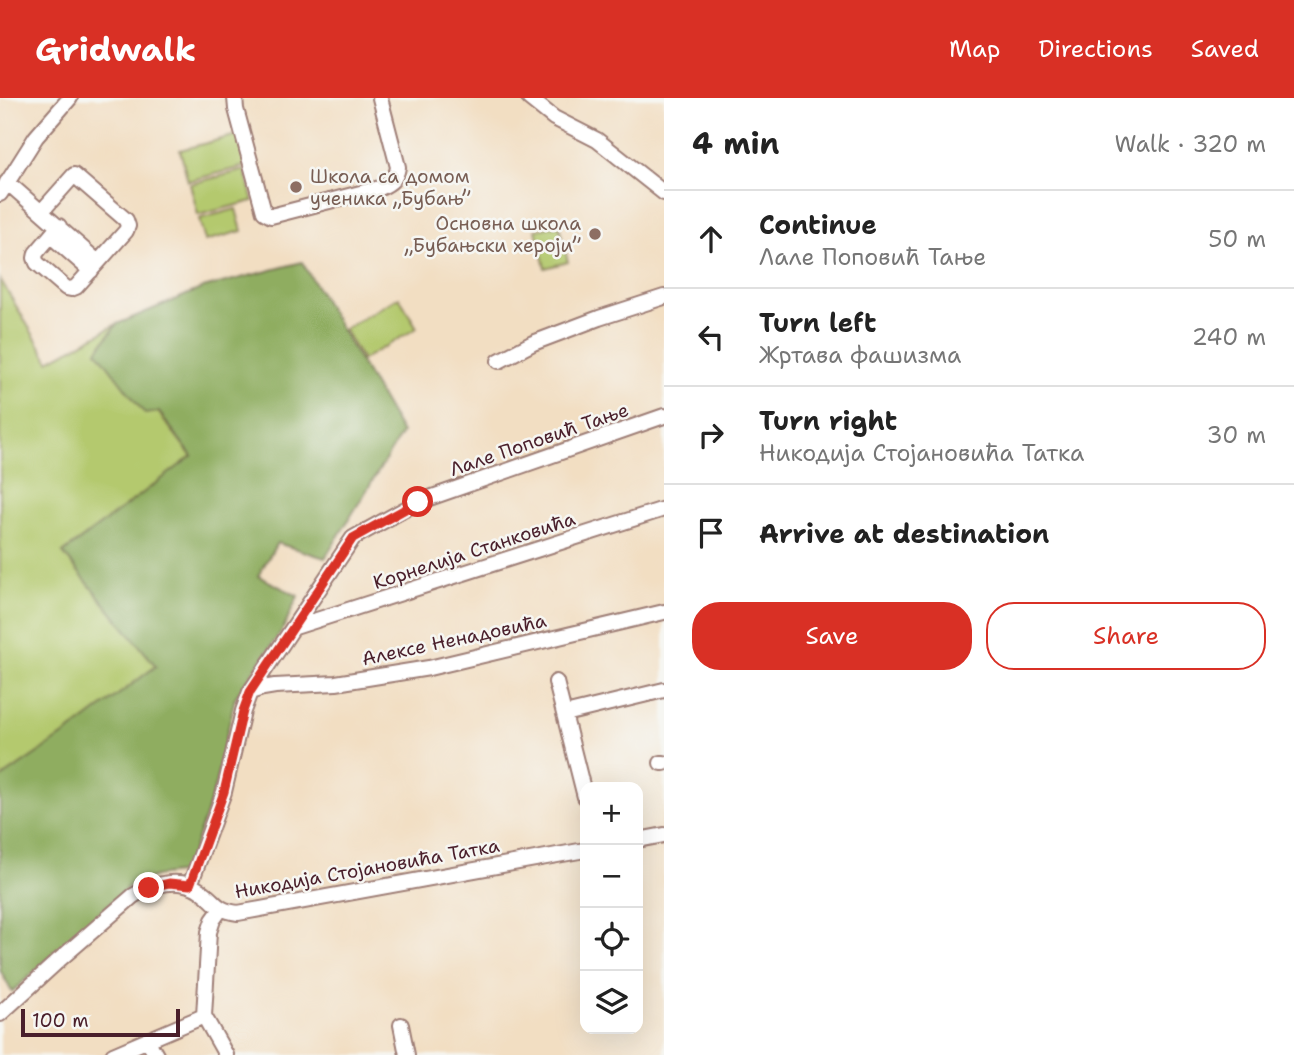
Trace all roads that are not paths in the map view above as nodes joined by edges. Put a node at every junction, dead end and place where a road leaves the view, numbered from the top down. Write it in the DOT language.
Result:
graph roads {
  1 [pos="70,98"];
  2 [pos="235,98"];
  3 [pos="380,98"];
  4 [pos="529,98"];
  5 [pos="4,188"];
  6 [pos="664,193"];
  7 [pos="42,211"];
  8 [pos="55,231"];
  9 [pos="94,266"];
  10 [pos="664,297"];
  11 [pos="499,361"];
  12 [pos="664,416"];
  13 [pos="664,509"];
  14 [pos="664,612"];
  15 [pos="295,626"];
  16 [pos="556,682"];
  17 [pos="664,690"];
  18 [pos="250,692"];
  19 [pos="565,714"];
  20 [pos="581,782"];
  21 [pos="664,835"];
  22 [pos="643,839"];
  23 [pos="580,851"];
  24 [pos="190,885"];
  25 [pos="221,909"];
  26 [pos="0,1014"];
  27 [pos="204,1016"];
  28 [pos="401,1026"];
  29 [pos="147,1040"];
  30 [pos="113,1055"];
  31 [pos="156,1055"];
  32 [pos="226,1055"];
  33 [pos="407,1055"];
  1 -- 5 [label="street"];
  2 -- 3 [label="street"];
  4 -- 6 [label="street"];
  5 -- 7 [label="street"];
  7 -- 8 [label="street"];
  7 -- 9 [label="street"];
  8 -- 9 [label="street"];
  8 -- 9 [label="street"];
  10 -- 11 [label="street"];
  12 -- 15 [label="street, Лале Поповић Тање"];
  13 -- 15 [label="street, Корнелија Станковића"];
  14 -- 18 [label="street, Алексе Ненадовића"];
  15 -- 18 [label="street"];
  16 -- 19 [label="street"];
  17 -- 19 [label="street"];
  18 -- 24 [label="street"];
  19 -- 20 [label="street"];
  21 -- 22 [label="street"];
  23 -- 25 [label="street, Никодија Стојановића Татка"];
  24 -- 25 [label="street, Никодија Стојановића Татка"];
  24 -- 26 [label="street"];
  25 -- 27 [label="street"];
  27 -- 29 [label="street"];
  27 -- 32 [label="street"];
  28 -- 33 [label="street"];
  29 -- 30 [label="street"];
  29 -- 31 [label="street"];
}
